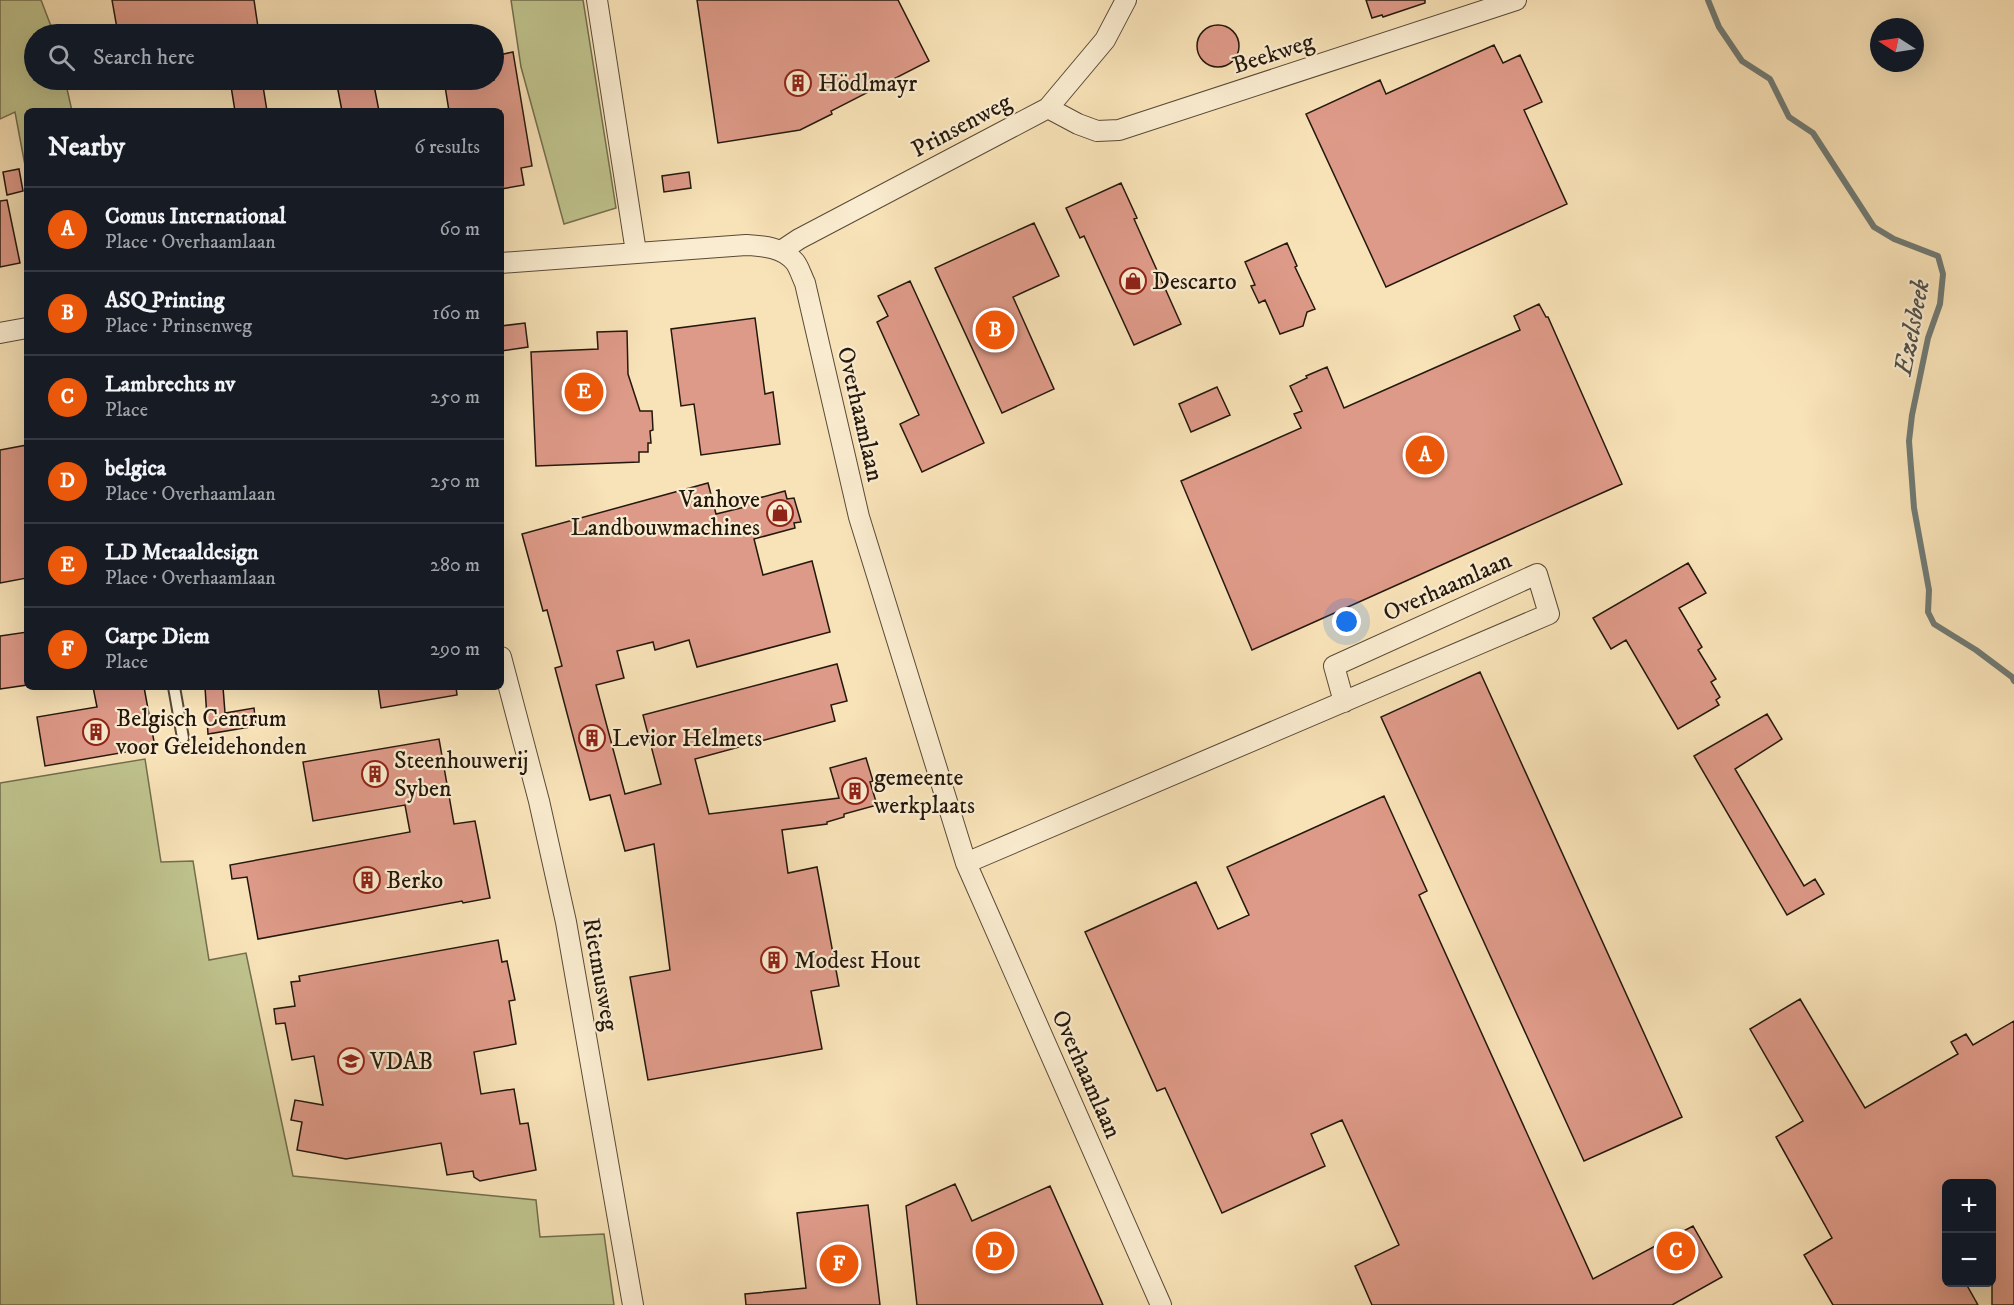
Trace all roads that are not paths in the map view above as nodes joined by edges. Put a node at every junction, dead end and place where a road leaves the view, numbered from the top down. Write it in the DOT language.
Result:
graph roads {
  1 [pos="597,0"];
  2 [pos="1126,0"];
  3 [pos="1516,0"];
  4 [pos="1048,108"];
  5 [pos="781,251"];
  6 [pos="636,252"];
  7 [pos="504,263"];
  8 [pos="24,329"];
  9 [pos="0,333"];
  10 [pos="504,668"];
  11 [pos="175,690"];
  12 [pos="1344,702"];
  13 [pos="183,738"];
  14 [pos="966,863"];
  15 [pos="633,1305"];
  16 [pos="1161,1305"];
  1 -- 6 [label="street"];
  2 -- 4 [label="street, Prinsenweg"];
  3 -- 4 [label="street, Beekweg"];
  4 -- 5 [label="street, Prinsenweg"];
  5 -- 6 [label="street"];
  5 -- 14 [label="street, Overhaamlaan"];
  6 -- 7 [label="street"];
  8 -- 9 [label="street"];
  10 -- 15 [label="street, Rietmusweg"];
  11 -- 13 [label="lane"];
  12 -- 12 [label="street, Overhaamlaan"];
  12 -- 14 [label="street, Overhaamlaan"];
  14 -- 16 [label="street, Overhaamlaan"];
}
